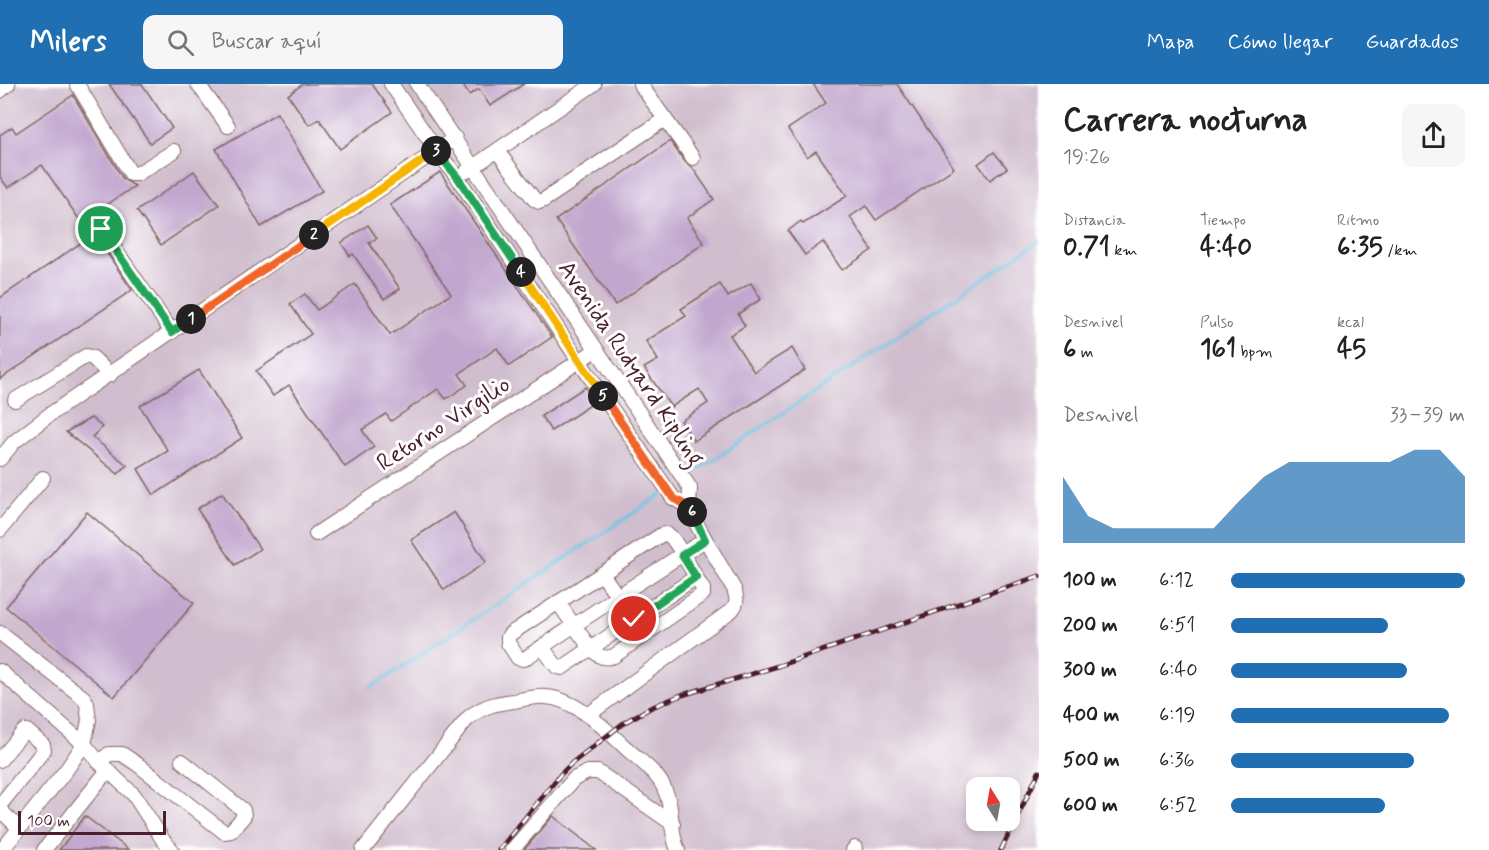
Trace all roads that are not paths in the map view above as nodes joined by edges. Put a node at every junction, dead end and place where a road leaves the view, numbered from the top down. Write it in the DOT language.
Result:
graph roads {
  1 [pos="8,84"];
  2 [pos="77,84"];
  3 [pos="198,84"];
  4 [pos="391,84"];
  5 [pos="417,84"];
  6 [pos="594,84"];
  7 [pos="640,84"];
  8 [pos="0,91"];
  9 [pos="665,119"];
  10 [pos="228,126"];
  11 [pos="454,138"];
  12 [pos="174,151"];
  13 [pos="437,151"];
  14 [pos="497,151"];
  15 [pos="693,158"];
  16 [pos="474,166"];
  17 [pos="458,178"];
  18 [pos="101,229"];
  19 [pos="172,332"];
  20 [pos="596,350"];
  21 [pos="579,361"];
  22 [pos="110,375"];
  23 [pos="15,400"];
  24 [pos="0,459"];
  25 [pos="671,459"];
  26 [pos="655,470"];
  27 [pos="43,478"];
  28 [pos="689,507"];
  29 [pos="0,530"];
  30 [pos="316,534"];
  31 [pos="705,540"];
  32 [pos="682,555"];
  33 [pos="602,574"];
  34 [pos="696,577"];
  35 [pos="619,596"];
  36 [pos="558,602"];
  37 [pos="634,619"];
  38 [pos="575,625"];
  39 [pos="0,633"];
  40 [pos="542,647"];
  41 [pos="592,647"];
  42 [pos="0,671"];
  43 [pos="588,715"];
  44 [pos="84,744"];
  45 [pos="0,760"];
  46 [pos="182,761"];
  47 [pos="104,766"];
  48 [pos="0,805"];
  49 [pos="0,810"];
  50 [pos="673,824"];
  51 [pos="19,828"];
  52 [pos="2,850"];
  53 [pos="44,850"];
  54 [pos="172,850"];
  55 [pos="363,850"];
  56 [pos="512,850"];
  57 [pos="678,850"];
  1 -- 8 [label="street"];
  2 -- 12 [label="street"];
  3 -- 10 [label="street"];
  4 -- 13 [label="street, Avenida Rudyard Kipling"];
  5 -- 11 [label="street, Avenida Rudyard Kipling"];
  6 -- 14 [label="street"];
  7 -- 9 [label="street"];
  9 -- 14 [label="street"];
  9 -- 15 [label="street"];
  11 -- 13 [label="street"];
  11 -- 16 [label="street, Avenida Rudyard Kipling"];
  13 -- 17 [label="street, Avenida Rudyard Kipling"];
  13 -- 19 [label="street"];
  14 -- 16 [label="street"];
  16 -- 17 [label="street"];
  16 -- 20 [label="street, Avenida Rudyard Kipling"];
  17 -- 21 [label="street, Avenida Rudyard Kipling"];
  18 -- 19 [label="street"];
  19 -- 22 [label="street"];
  20 -- 21 [label="street, Retorno Virgilio"];
  20 -- 25 [label="street, Avenida Rudyard Kipling"];
  21 -- 26 [label="street, Avenida Rudyard Kipling"];
  21 -- 30 [label="street, Retorno Virgilio"];
  22 -- 23 [label="street"];
  22 -- 24 [label="street"];
  25 -- 26 [label="street"];
  25 -- 28 [label="street, Avenida Rudyard Kipling"];
  26 -- 28 [label="street, Avenida Rudyard Kipling"];
  27 -- 29 [label="street"];
  28 -- 31 [label="street"];
  31 -- 32 [label="street"];
  31 -- 43 [label="street"];
  32 -- 33 [label="street"];
  32 -- 34 [label="street"];
  32 -- 35 [label="street"];
  33 -- 35 [label="street"];
  33 -- 36 [label="street"];
  34 -- 37 [label="street"];
  34 -- 41 [label="street"];
  35 -- 37 [label="street"];
  35 -- 38 [label="street"];
  36 -- 38 [label="street"];
  36 -- 40 [label="street"];
  37 -- 41 [label="street"];
  38 -- 40 [label="street"];
  38 -- 41 [label="street"];
  39 -- 44 [label="street"];
  40 -- 41 [label="street"];
  42 -- 44 [label="street"];
  43 -- 50 [label="street"];
  43 -- 55 [label="street"];
  44 -- 47 [label="street"];
  44 -- 51 [label="street"];
  45 -- 48 [label="street"];
  46 -- 47 [label="street"];
  47 -- 53 [label="street"];
  47 -- 54 [label="street"];
  49 -- 51 [label="street"];
  50 -- 56 [label="street"];
  50 -- 57 [label="street"];
  51 -- 52 [label="street"];
}
